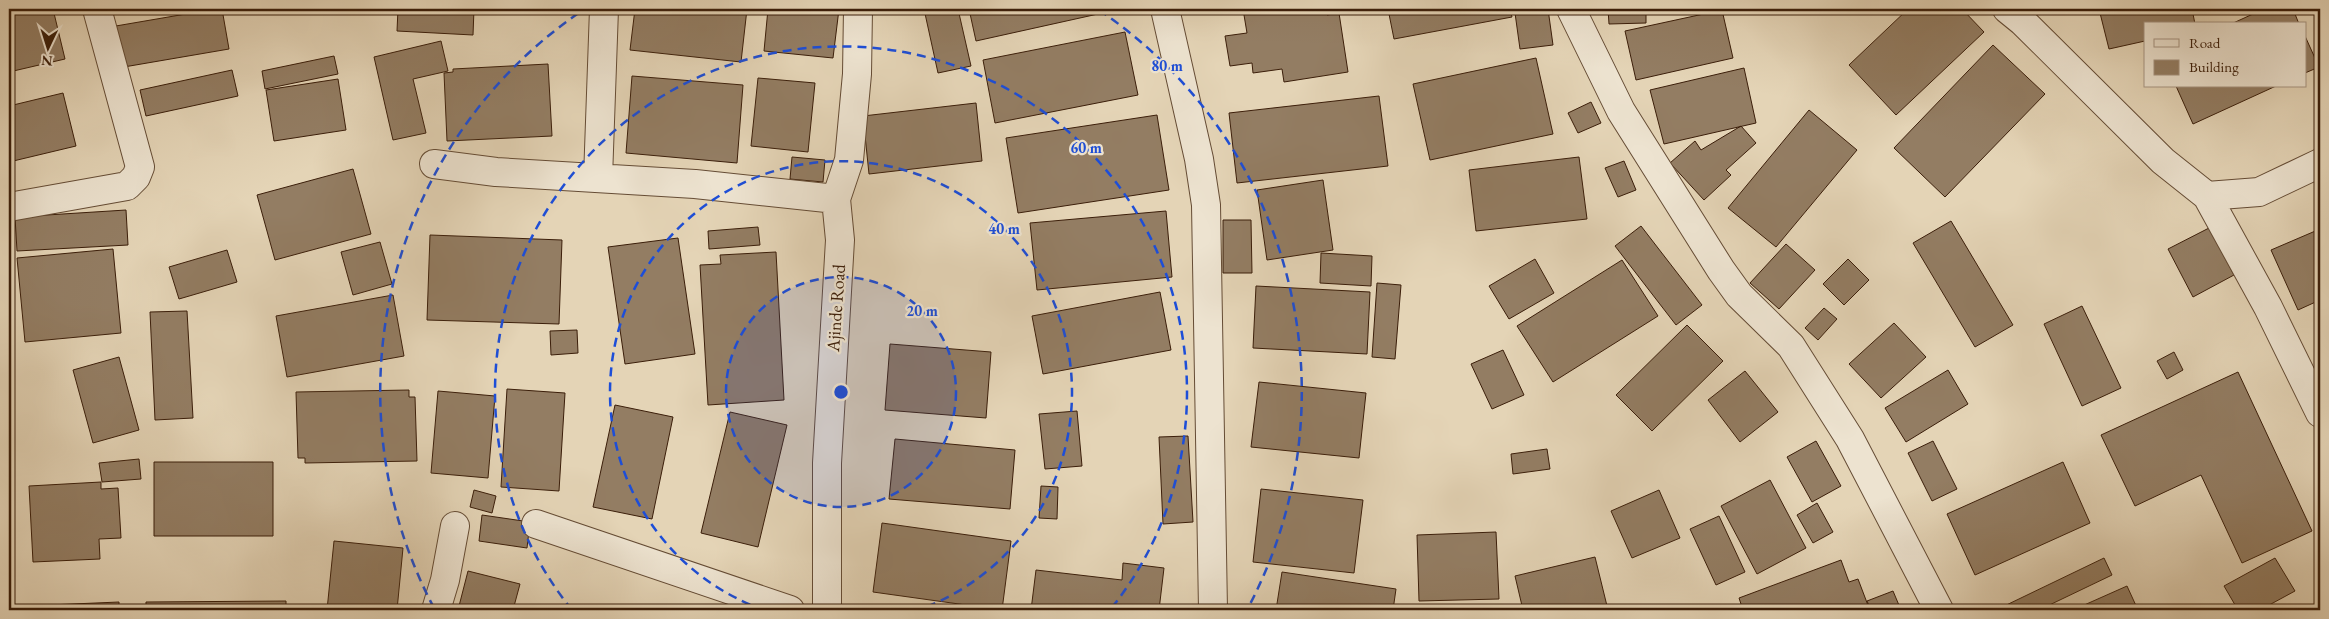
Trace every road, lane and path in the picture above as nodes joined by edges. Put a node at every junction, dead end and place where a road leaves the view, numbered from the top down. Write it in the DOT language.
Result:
graph roads {
  1 [pos="98,9"];
  2 [pos="604,9"];
  3 [pos="858,9"];
  4 [pos="1165,9"];
  5 [pos="1571,9"];
  6 [pos="2007,9"];
  7 [pos="2320,163"];
  8 [pos="434,164"];
  9 [pos="598,178"];
  10 [pos="2259,192"];
  11 [pos="2207,196"];
  12 [pos="836,199"];
  13 [pos="9,207"];
  14 [pos="2228,232"];
  15 [pos="2320,412"];
  16 [pos="536,524"];
  17 [pos="455,526"];
  18 [pos="436,610"];
  19 [pos="790,610"];
  20 [pos="827,610"];
  21 [pos="1212,610"];
  22 [pos="1939,610"];
  1 -- 13 [label="street"];
  2 -- 9 [label="street"];
  3 -- 12 [label="street, Ajinde Road"];
  4 -- 21 [label="street"];
  5 -- 22 [label="street"];
  6 -- 11 [label="street"];
  7 -- 10 [label="street"];
  8 -- 9 [label="street"];
  9 -- 12 [label="street"];
  10 -- 11 [label="street"];
  10 -- 14 [label="street"];
  11 -- 14 [label="street"];
  12 -- 20 [label="street, Ajinde Road"];
  14 -- 15 [label="street"];
  16 -- 19 [label="street"];
  17 -- 18 [label="street"];
}
